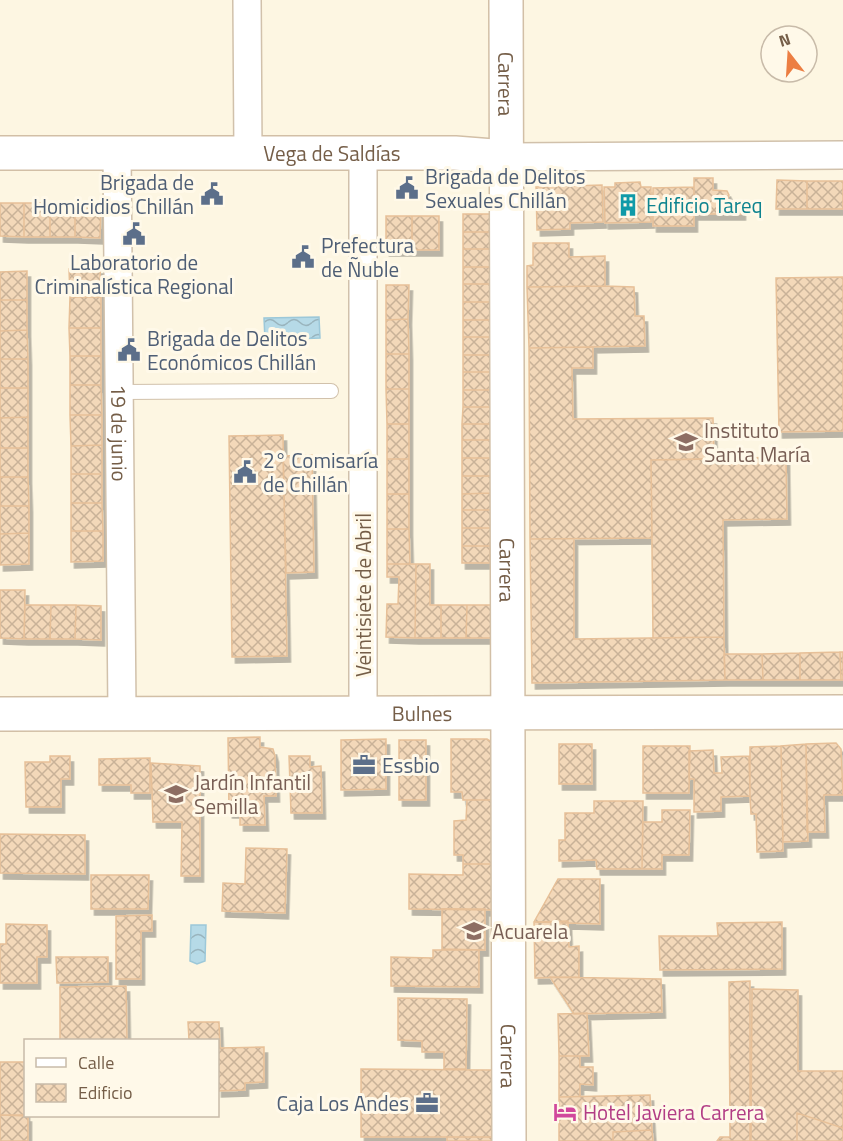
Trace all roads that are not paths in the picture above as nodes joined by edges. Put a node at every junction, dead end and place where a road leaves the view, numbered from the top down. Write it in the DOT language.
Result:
graph roads {
  1 [pos="247,0"];
  2 [pos="506,0"];
  3 [pos="0,153"];
  4 [pos="117,153"];
  5 [pos="248,153"];
  6 [pos="363,153"];
  7 [pos="843,155"];
  8 [pos="506,157"];
  9 [pos="331,391"];
  10 [pos="119,392"];
  11 [pos="843,712"];
  12 [pos="122,713"];
  13 [pos="363,713"];
  14 [pos="507,713"];
  15 [pos="0,714"];
  16 [pos="509,1141"];
  1 -- 5 [label="street"];
  2 -- 8 [label="street, Carrera"];
  3 -- 4 [label="street, Vega de Saldías"];
  4 -- 5 [label="street, Vega de Saldías"];
  4 -- 10 [label="street, 19 de junio"];
  5 -- 6 [label="street, Vega de Saldías"];
  6 -- 8 [label="street, Vega de Saldías"];
  6 -- 13 [label="street, Veintisiete de Abril"];
  7 -- 8 [label="street, Vega de Saldías"];
  8 -- 14 [label="street, Carrera"];
  9 -- 10 [label="lane"];
  10 -- 12 [label="street, 19 de junio"];
  11 -- 14 [label="street, Bulnes"];
  12 -- 13 [label="street, Bulnes"];
  12 -- 15 [label="street, Bulnes"];
  13 -- 14 [label="street, Bulnes"];
  14 -- 16 [label="street, Carrera"];
}
